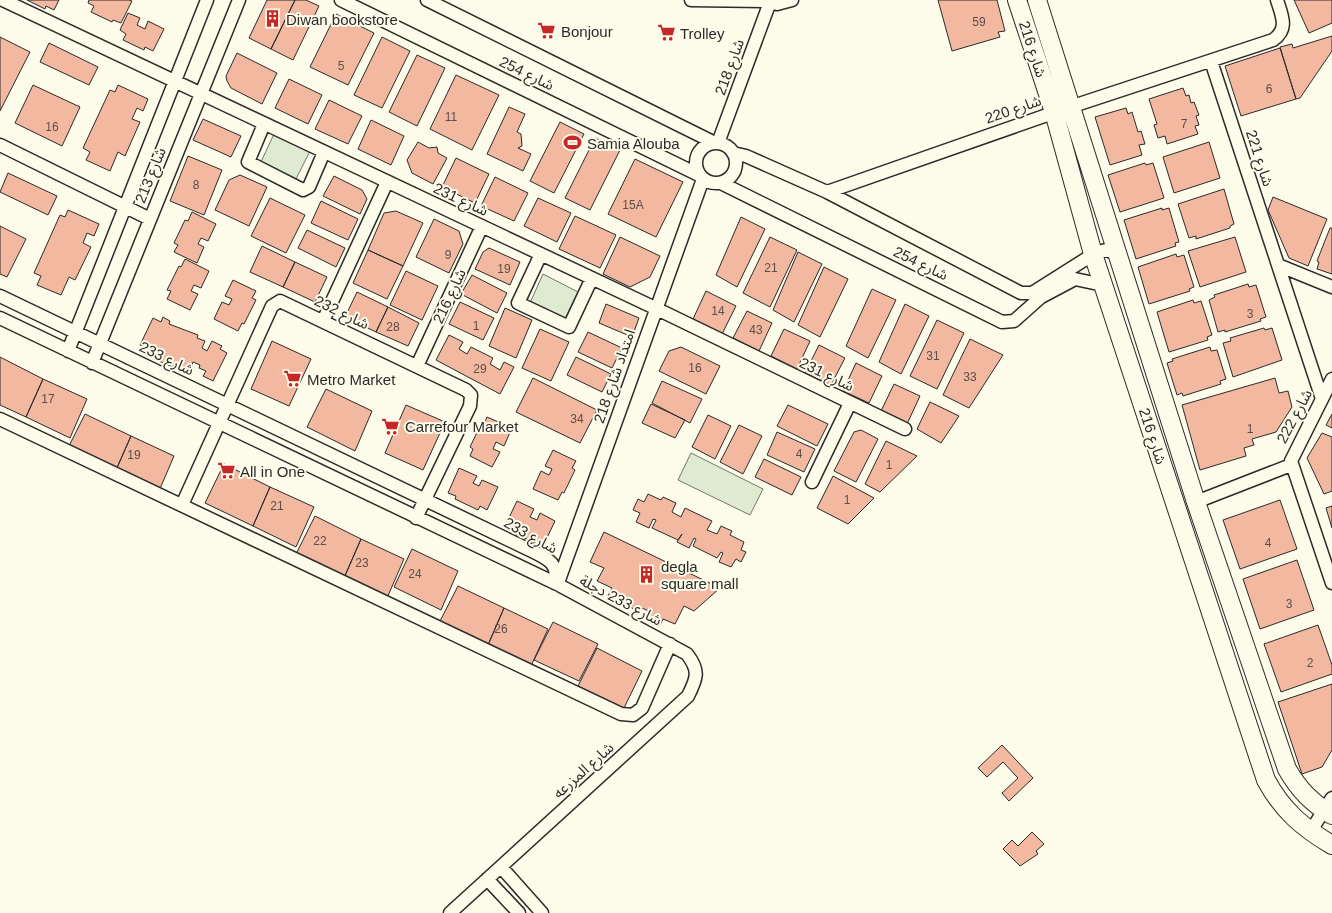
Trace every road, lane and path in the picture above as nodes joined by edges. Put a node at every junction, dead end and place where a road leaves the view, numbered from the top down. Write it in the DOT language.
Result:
graph roads {
  1 [pos="3,0"];
  2 [pos="207,0"];
  3 [pos="239,0"];
  4 [pos="427,0"];
  5 [pos="691,0"];
  6 [pos="792,0"];
  7 [pos="1017,0"];
  8 [pos="1037,0"];
  9 [pos="1277,0"];
  10 [pos="347,1"];
  11 [pos="769,1"];
  12 [pos="1211,61"];
  13 [pos="175,82"];
  14 [pos="200,94"];
  15 [pos="1062,110"];
  16 [pos="264,124"];
  17 [pos="717,143"];
  18 [pos="0,145"];
  19 [pos="324,152"];
  20 [pos="733,153"];
  21 [pos="701,177"];
  22 [pos="387,182"];
  23 [pos="721,182"];
  24 [pos="827,192"];
  25 [pos="125,207"];
  26 [pos="150,219"];
  27 [pos="482,226"];
  28 [pos="1116,253"];
  29 [pos="541,254"];
  30 [pos="1093,254"];
  31 [pos="1278,265"];
  32 [pos="592,278"];
  33 [pos="1103,285"];
  34 [pos="1332,287"];
  35 [pos="0,296"];
  36 [pos="655,308"];
  37 [pos="0,318"];
  38 [pos="323,321"];
  39 [pos="76,332"];
  40 [pos="100,344"];
  41 [pos="68,351"];
  42 [pos="92,363"];
  43 [pos="417,366"];
  44 [pos="1332,379"];
  45 [pos="1322,399"];
  46 [pos="850,403"];
  47 [pos="227,405"];
  48 [pos="0,419"];
  49 [pos="219,423"];
  50 [pos="905,429"];
  51 [pos="1291,465"];
  52 [pos="812,482"];
  53 [pos="425,500"];
  54 [pos="1196,502"];
  55 [pos="182,505"];
  56 [pos="416,518"];
  57 [pos="1332,583"];
  58 [pos="557,584"];
  59 [pos="670,644"];
  60 [pos="1329,808"];
  61 [pos="1310,832"];
  62 [pos="1332,845"];
  63 [pos="501,867"];
  64 [pos="487,879"];
  65 [pos="450,913"];
  66 [pos="519,913"];
  67 [pos="542,913"];
  1 -- 13 [label="street, شارع 231"];
  2 -- 13 [label="street, شارع 213"];
  3 -- 14 [label="street, شارع 213"];
  4 -- 17 [label="street, شارع 254"];
  5 -- 11 [label="street"];
  6 -- 11 [label="street"];
  7 -- 15 [label="main road, شارع 216"];
  8 -- 15 [label="main road, شارع 216"];
  9 -- 12 [label="street, شارع 220"];
  10 -- 21 [label="street, شارع 254"];
  11 -- 17 [label="street, شارع 218"];
  12 -- 15 [label="street, شارع 220"];
  12 -- 31 [label="street, شارع 221"];
  13 -- 14 [label="street, شارع 231"];
  13 -- 25 [label="street, شارع 213"];
  14 -- 16 [label="street, شارع 231"];
  14 -- 26 [label="street, شارع 213"];
  15 -- 24 [label="street, شارع 220"];
  15 -- 28 [label="main road, شارع 216"];
  15 -- 30 [label="main road, شارع 216"];
  16 -- 19 [label="street, شارع 231"];
  16 -- 19 [label="street"];
  17 -- 20 [label="street"];
  17 -- 21 [label="street"];
  18 -- 25 [label="street"];
  19 -- 22 [label="street, شارع 231"];
  20 -- 23 [label="street"];
  20 -- 24 [label="street, شارع 254"];
  21 -- 23 [label="street"];
  21 -- 36 [label="street, امتداد شارع 218"];
  22 -- 27 [label="street, شارع 231"];
  22 -- 38 [label="street"];
  23 -- 33 [label="street, شارع 254"];
  24 -- 30 [label="street, شارع 254"];
  25 -- 26 [label="street"];
  25 -- 39 [label="street, شارع 213"];
  26 -- 40 [label="street, شارع 213"];
  27 -- 29 [label="street, شارع 231"];
  27 -- 43 [label="street, شارع 216"];
  28 -- 30 [label="street"];
  28 -- 54 [label="main road, شارع 216"];
  29 -- 32 [label="street, شارع 231"];
  29 -- 32 [label="street"];
  30 -- 33 [label="main road, شارع 216"];
  31 -- 34 [label="street"];
  31 -- 45 [label="street, شارع 221"];
  32 -- 36 [label="street, شارع 231"];
  33 -- 61 [label="main road, شارع 216"];
  35 -- 39 [label="street, شارع 233"];
  36 -- 46 [label="street, شارع 231"];
  36 -- 58 [label="street, امتداد شارع 218"];
  37 -- 41 [label="street"];
  38 -- 43 [label="street, شارع 232"];
  38 -- 47 [label="street, شارع 232"];
  39 -- 40 [label="street, شارع 233"];
  39 -- 41 [label="street, شارع 213"];
  40 -- 42 [label="street, شارع 213"];
  40 -- 47 [label="street, شارع 233"];
  41 -- 42 [label="street"];
  42 -- 49 [label="street"];
  43 -- 53 [label="street, شارع 232"];
  44 -- 45 [label="street, شارع 222"];
  45 -- 51 [label="street, شارع 222"];
  46 -- 50 [label="street, شارع 231"];
  46 -- 52 [label="street"];
  47 -- 49 [label="street, شارع 232"];
  47 -- 53 [label="street, شارع 233"];
  48 -- 55 [label="street"];
  49 -- 55 [label="street, شارع 232"];
  49 -- 56 [label="street"];
  51 -- 54 [label="street"];
  51 -- 57 [label="street, شارع 222"];
  53 -- 56 [label="street, شارع 232"];
  53 -- 58 [label="street, شارع 233"];
  54 -- 60 [label="main road, شارع 216"];
  55 -- 59 [label="street"];
  56 -- 58 [label="street"];
  58 -- 59 [label="street, شارع 233 دجلة"];
  59 -- 63 [label="street, شارع المزرعه"];
  60 -- 61 [label="street"];
  61 -- 62 [label="main road, شارع 216"];
  63 -- 64 [label="street, شارع المزرعه"];
  63 -- 67 [label="street"];
  64 -- 65 [label="street, شارع المزرعه"];
  64 -- 66 [label="street"];
}
